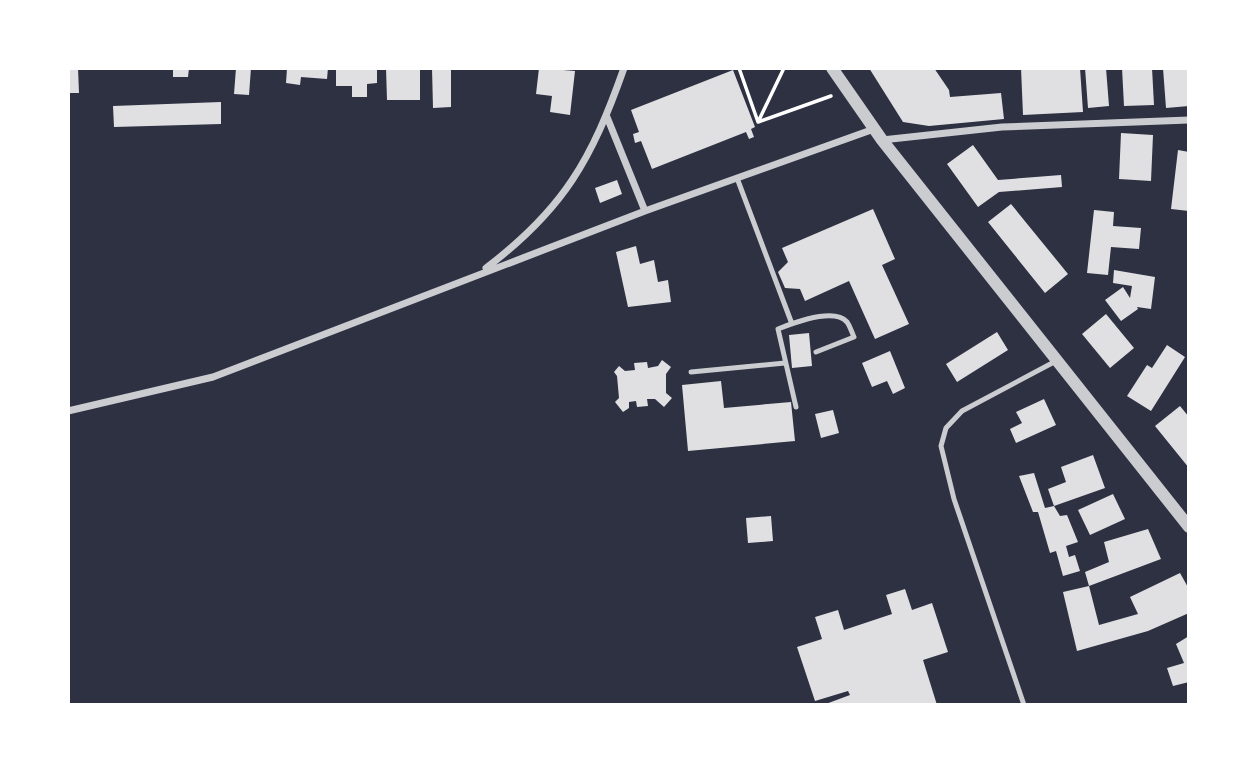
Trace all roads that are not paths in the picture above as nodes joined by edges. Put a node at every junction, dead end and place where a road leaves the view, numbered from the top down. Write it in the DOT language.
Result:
graph roads {
  1 [pos="624,68"];
  2 [pos="832,68"];
  3 [pos="607,117"];
  4 [pos="1189,120"];
  5 [pos="874,129"];
  6 [pos="882,140"];
  7 [pos="737,178"];
  8 [pos="645,211"];
  9 [pos="477,274"];
  10 [pos="792,324"];
  11 [pos="816,352"];
  12 [pos="1056,362"];
  13 [pos="785,363"];
  14 [pos="691,372"];
  15 [pos="796,407"];
  16 [pos="68,411"];
  17 [pos="1189,527"];
  18 [pos="1024,705"];
  1 -- 3 [label="street"];
  2 -- 5 [label="street"];
  3 -- 8 [label="street"];
  3 -- 9 [label="street"];
  4 -- 6 [label="street"];
  5 -- 6 [label="street"];
  5 -- 7 [label="street"];
  6 -- 12 [label="street"];
  7 -- 8 [label="street"];
  7 -- 10 [label="lane"];
  8 -- 9 [label="street"];
  9 -- 16 [label="street"];
  10 -- 11 [label="lane"];
  10 -- 13 [label="lane"];
  12 -- 17 [label="street"];
  12 -- 18 [label="lane"];
  13 -- 14 [label="lane"];
  13 -- 15 [label="lane"];
}
